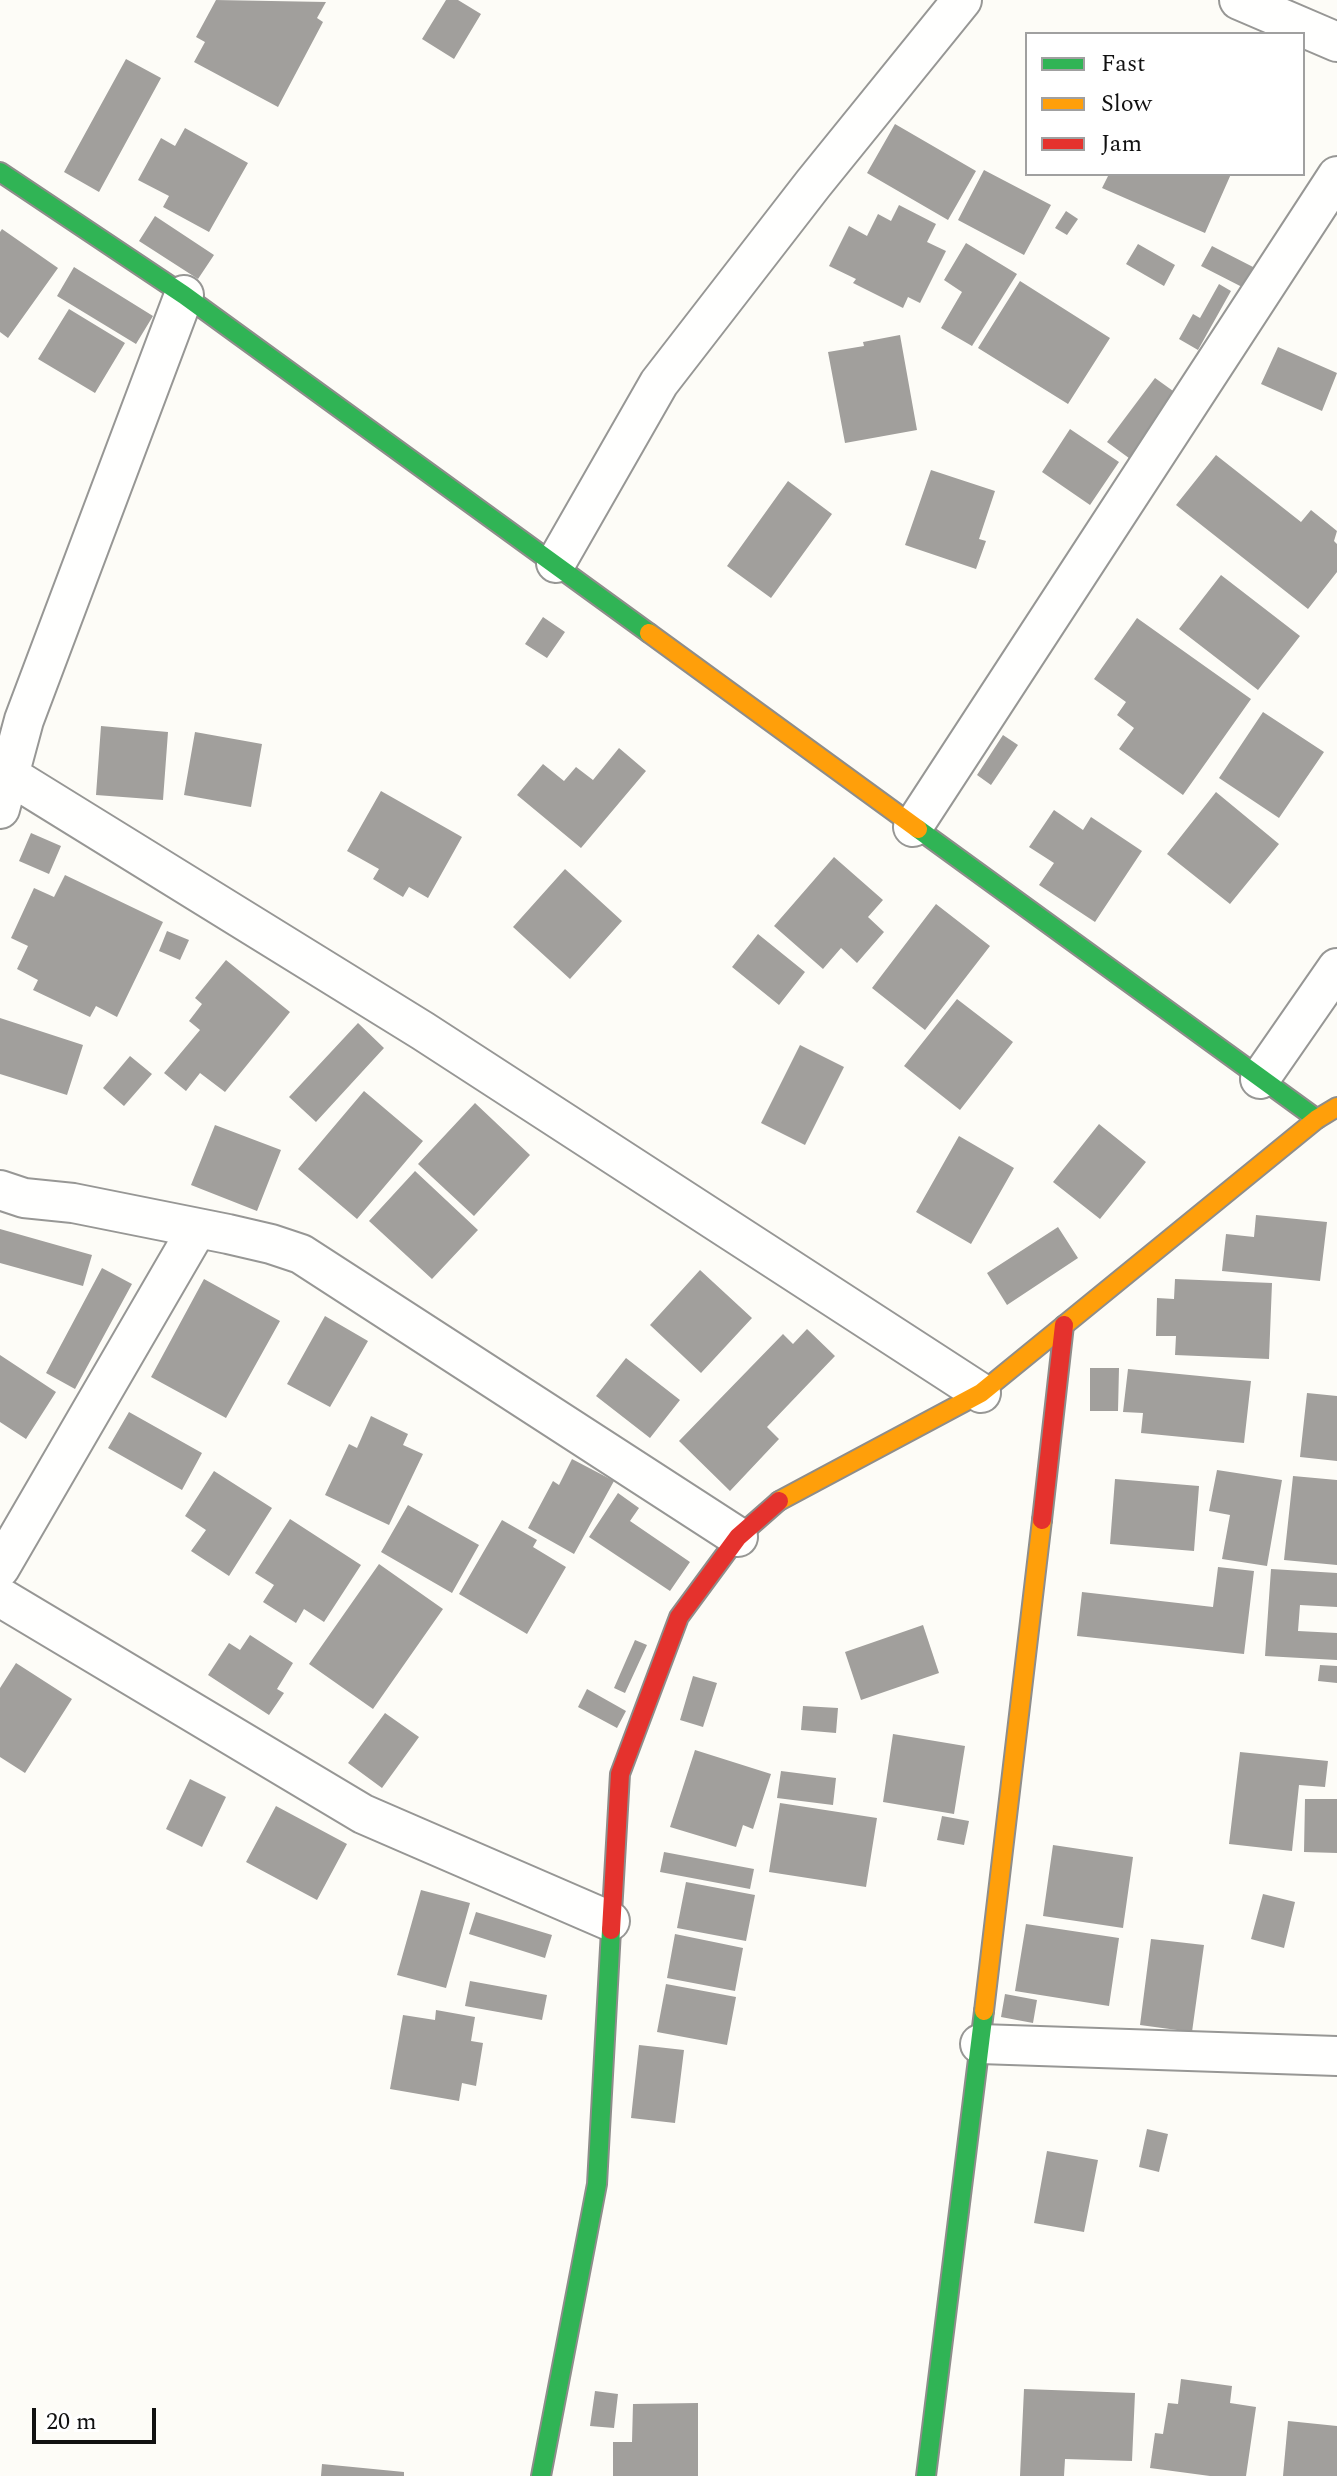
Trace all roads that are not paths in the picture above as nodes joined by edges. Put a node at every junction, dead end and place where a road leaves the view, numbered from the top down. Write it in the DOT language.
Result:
graph roads {
  1 [pos="962,0"];
  2 [pos="1239,0"];
  3 [pos="1337,42"];
  4 [pos="0,172"];
  5 [pos="1337,176"];
  6 [pos="184,295"];
  7 [pos="556,563"];
  8 [pos="5,792"];
  9 [pos="913,827"];
  10 [pos="1337,968"];
  11 [pos="1260,1079"];
  12 [pos="1337,1107"];
  13 [pos="1317,1119"];
  14 [pos="0,1190"];
  15 [pos="197,1229"];
  16 [pos="1064,1325"];
  17 [pos="981,1393"];
  18 [pos="738,1537"];
  19 [pos="0,1568"];
  20 [pos="0,1597"];
  21 [pos="610,1921"];
  22 [pos="980,2044"];
  23 [pos="1337,2056"];
  24 [pos="541,2476"];
  25 [pos="926,2476"];
  1 -- 7 [label="street"];
  2 -- 3 [label="street"];
  4 -- 6 [label="street"];
  5 -- 9 [label="street"];
  6 -- 7 [label="street"];
  6 -- 8 [label="street"];
  7 -- 9 [label="street"];
  8 -- 17 [label="street"];
  9 -- 11 [label="street"];
  10 -- 11 [label="street"];
  11 -- 13 [label="street"];
  12 -- 13 [label="street"];
  13 -- 16 [label="street"];
  14 -- 15 [label="street"];
  15 -- 18 [label="street"];
  15 -- 19 [label="street"];
  16 -- 17 [label="street"];
  16 -- 22 [label="street"];
  17 -- 18 [label="street"];
  18 -- 21 [label="street"];
  20 -- 21 [label="street"];
  21 -- 24 [label="street"];
  22 -- 23 [label="street"];
  22 -- 25 [label="street"];
}
